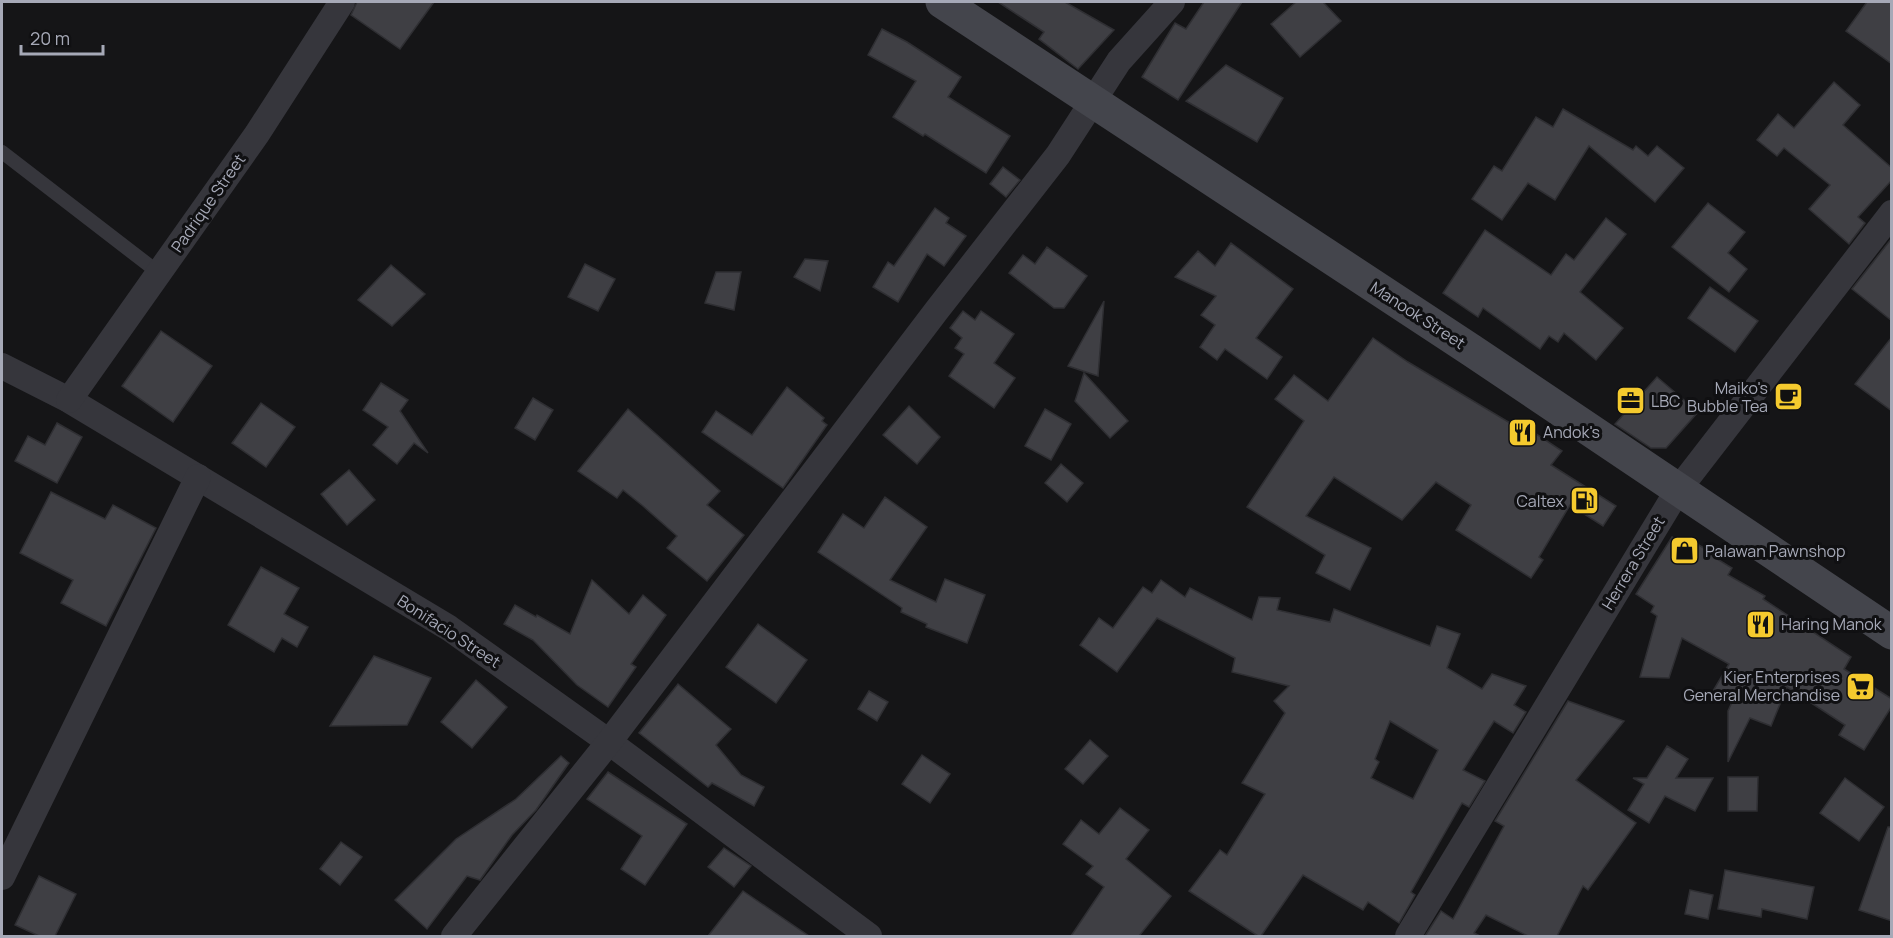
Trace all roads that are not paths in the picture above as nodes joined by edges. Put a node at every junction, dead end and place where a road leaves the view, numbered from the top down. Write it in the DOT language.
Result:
graph roads {
  1 [pos="342,2"];
  2 [pos="942,2"];
  3 [pos="1172,2"];
  4 [pos="1093,100"];
  5 [pos="2,152"];
  6 [pos="1889,219"];
  7 [pos="159,273"];
  8 [pos="2,366"];
  9 [pos="69,400"];
  10 [pos="198,477"];
  11 [pos="1678,490"];
  12 [pos="1892,633"];
  13 [pos="609,742"];
  14 [pos="2,877"];
  15 [pos="454,936"];
  16 [pos="869,936"];
  17 [pos="1408,936"];
  1 -- 7 [label="street, Padrique Street"];
  2 -- 4 [label="main road, Manook Street"];
  3 -- 4 [label="street"];
  4 -- 11 [label="main road, Manook Street"];
  4 -- 13 [label="street"];
  5 -- 7 [label="lane"];
  6 -- 11 [label="street, Herrera Street"];
  7 -- 9 [label="street, Padrique Street"];
  8 -- 9 [label="street, Bonifacio Street"];
  9 -- 10 [label="street, Bonifacio Street"];
  10 -- 13 [label="street, Bonifacio Street"];
  10 -- 14 [label="street"];
  11 -- 12 [label="main road, Manook Street"];
  11 -- 17 [label="street, Herrera Street"];
  13 -- 15 [label="street"];
  13 -- 16 [label="street, Bonifacio Street"];
}
